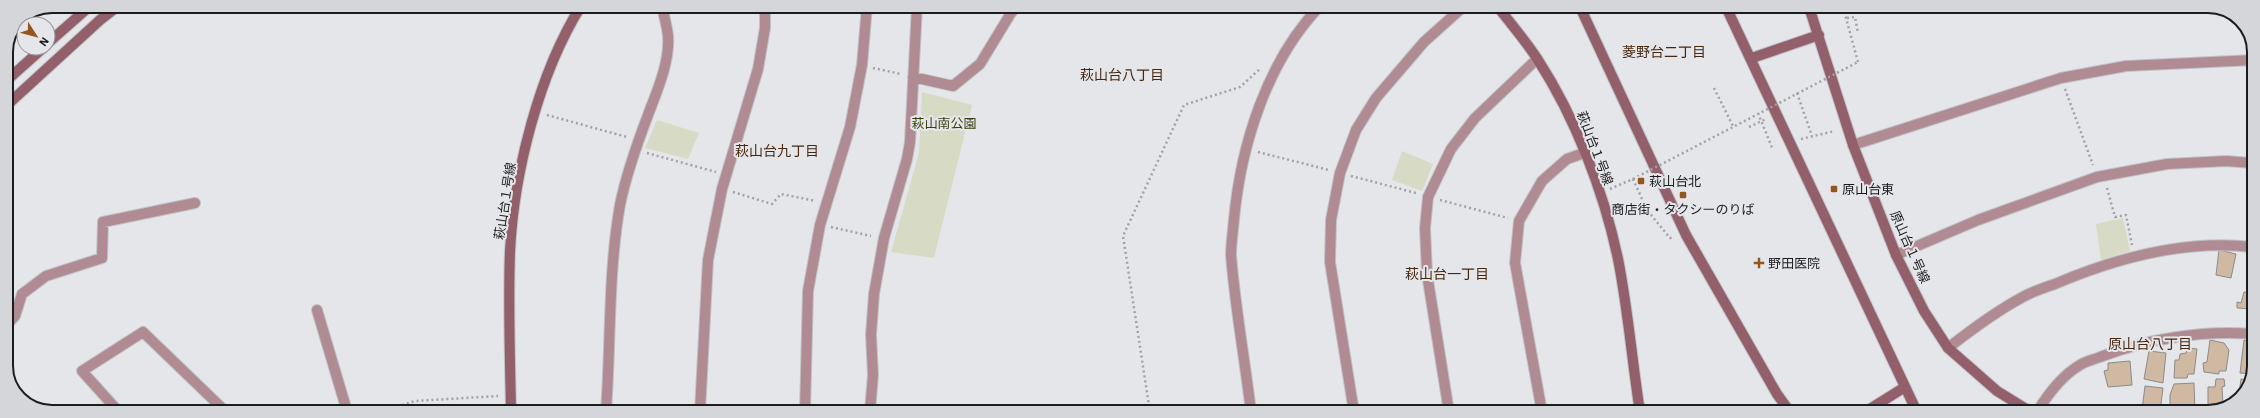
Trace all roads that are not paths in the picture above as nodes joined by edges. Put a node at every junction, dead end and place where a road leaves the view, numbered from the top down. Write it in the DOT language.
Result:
graph roads {
  1 [pos="82,13"];
  2 [pos="109,13"];
  3 [pos="577,13"];
  4 [pos="663,13"];
  5 [pos="765,13"];
  6 [pos="866,13"];
  7 [pos="918,13"];
  8 [pos="1010,13"];
  9 [pos="1315,13"];
  10 [pos="1456,13"];
  11 [pos="1502,13"];
  12 [pos="1583,13"];
  13 [pos="1729,13"];
  14 [pos="1811,13"];
  15 [pos="1819,35"];
  16 [pos="56,36"];
  17 [pos="34,56"];
  18 [pos="1752,58"];
  19 [pos="1537,59"];
  20 [pos="2247,60"];
  21 [pos="13,75"];
  22 [pos="913,77"];
  23 [pos="13,100"];
  24 [pos="1853,145"];
  25 [pos="1584,153"];
  26 [pos="2247,162"];
  27 [pos="195,203"];
  28 [pos="2247,246"];
  29 [pos="1896,255"];
  30 [pos="317,310"];
  31 [pos="13,317"];
  32 [pos="2247,334"];
  33 [pos="1948,348"];
  34 [pos="1905,387"];
  35 [pos="113,405"];
  36 [pos="219,405"];
  37 [pos="344,405"];
  38 [pos="511,405"];
  39 [pos="606,405"];
  40 [pos="700,405"];
  41 [pos="805,405"];
  42 [pos="871,405"];
  43 [pos="1250,405"];
  44 [pos="1353,405"];
  45 [pos="1448,405"];
  46 [pos="1541,405"];
  47 [pos="1639,405"];
  48 [pos="1785,405"];
  49 [pos="1876,405"];
  50 [pos="1914,405"];
  51 [pos="2020,405"];
  52 [pos="2041,405"];
  1 -- 16 [label="street"];
  2 -- 23 [label="street"];
  3 -- 38 [label="street, 萩山台１号線"];
  4 -- 39 [label="street"];
  5 -- 40 [label="street"];
  6 -- 41 [label="street"];
  7 -- 22 [label="street"];
  8 -- 22 [label="street"];
  9 -- 43 [label="street"];
  10 -- 44 [label="street"];
  11 -- 19 [label="street, 萩山台１号線"];
  12 -- 48 [label="street"];
  13 -- 18 [label="street"];
  14 -- 15 [label="street, 原山台１号線"];
  15 -- 18 [label="street"];
  15 -- 24 [label="street, 原山台１号線"];
  17 -- 21 [label="street"];
  18 -- 34 [label="street"];
  19 -- 25 [label="street, 萩山台１号線"];
  19 -- 45 [label="street"];
  20 -- 24 [label="street"];
  22 -- 42 [label="street"];
  24 -- 29 [label="street, 原山台１号線"];
  25 -- 46 [label="street"];
  25 -- 47 [label="street, 萩山台１号線"];
  26 -- 29 [label="street"];
  27 -- 31 [label="street"];
  28 -- 33 [label="street"];
  29 -- 33 [label="street, 原山台１号線"];
  30 -- 37 [label="street"];
  32 -- 52 [label="street"];
  33 -- 51 [label="street, 原山台１号線"];
  34 -- 49 [label="street"];
  34 -- 50 [label="street"];
  35 -- 36 [label="street"];
}
